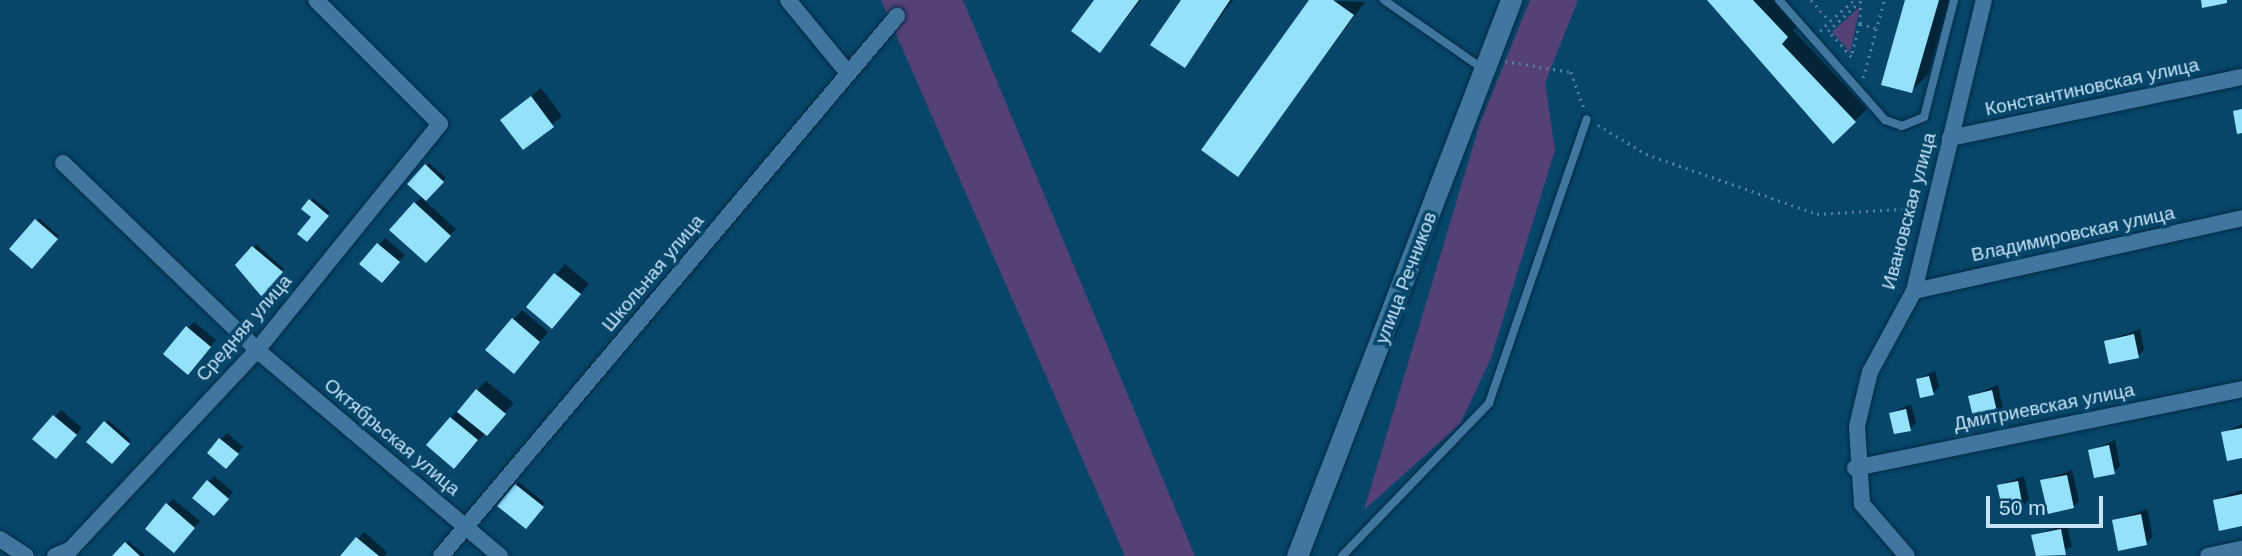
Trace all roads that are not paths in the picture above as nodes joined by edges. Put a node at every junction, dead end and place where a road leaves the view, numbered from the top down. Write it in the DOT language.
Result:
graph roads {
  1 [pos="316,0"];
  2 [pos="788,0"];
  3 [pos="1384,0"];
  4 [pos="1511,0"];
  5 [pos="1779,0"];
  6 [pos="1954,0"];
  7 [pos="1984,0"];
  8 [pos="897,16"];
  9 [pos="1489,65"];
  10 [pos="848,73"];
  11 [pos="2242,77"];
  12 [pos="1587,119"];
  13 [pos="1950,138"];
  14 [pos="63,163"];
  15 [pos="2242,218"];
  16 [pos="1914,290"];
  17 [pos="257,350"];
  18 [pos="2242,389"];
  19 [pos="1855,468"];
  20 [pos="466,527"];
  21 [pos="0,539"];
  22 [pos="2242,549"];
  23 [pos="63,553"];
  24 [pos="1301,554"];
  25 [pos="26,556"];
  26 [pos="441,556"];
  27 [pos="500,556"];
  28 [pos="1342,556"];
  29 [pos="1908,556"];
  30 [pos="2208,556"];
  1 -- 17 [label="street, Средняя улица"];
  2 -- 10 [label="street"];
  3 -- 9 [label="lane"];
  4 -- 9 [label="street, улица Речников"];
  5 -- 6 [label="lane"];
  7 -- 13 [label="street, Ивановская улица"];
  8 -- 10 [label="street, Школьная улица"];
  9 -- 24 [label="street, улица Речников"];
  10 -- 20 [label="street, Школьная улица"];
  11 -- 13 [label="street, Константиновская улица"];
  12 -- 28 [label="lane"];
  13 -- 16 [label="street, Ивановская улица"];
  14 -- 17 [label="street, Октябрьская улица"];
  15 -- 16 [label="street, Владимировская улица"];
  16 -- 19 [label="street, Ивановская улица"];
  17 -- 20 [label="street, Октябрьская улица"];
  17 -- 23 [label="street, Средняя улица"];
  18 -- 19 [label="street, Дмитриевская улица"];
  19 -- 29 [label="street, Ивановская улица"];
  20 -- 26 [label="street, Школьная улица"];
  20 -- 27 [label="street, Октябрьская улица"];
  21 -- 25 [label="street"];
  22 -- 30 [label="street"];
}
